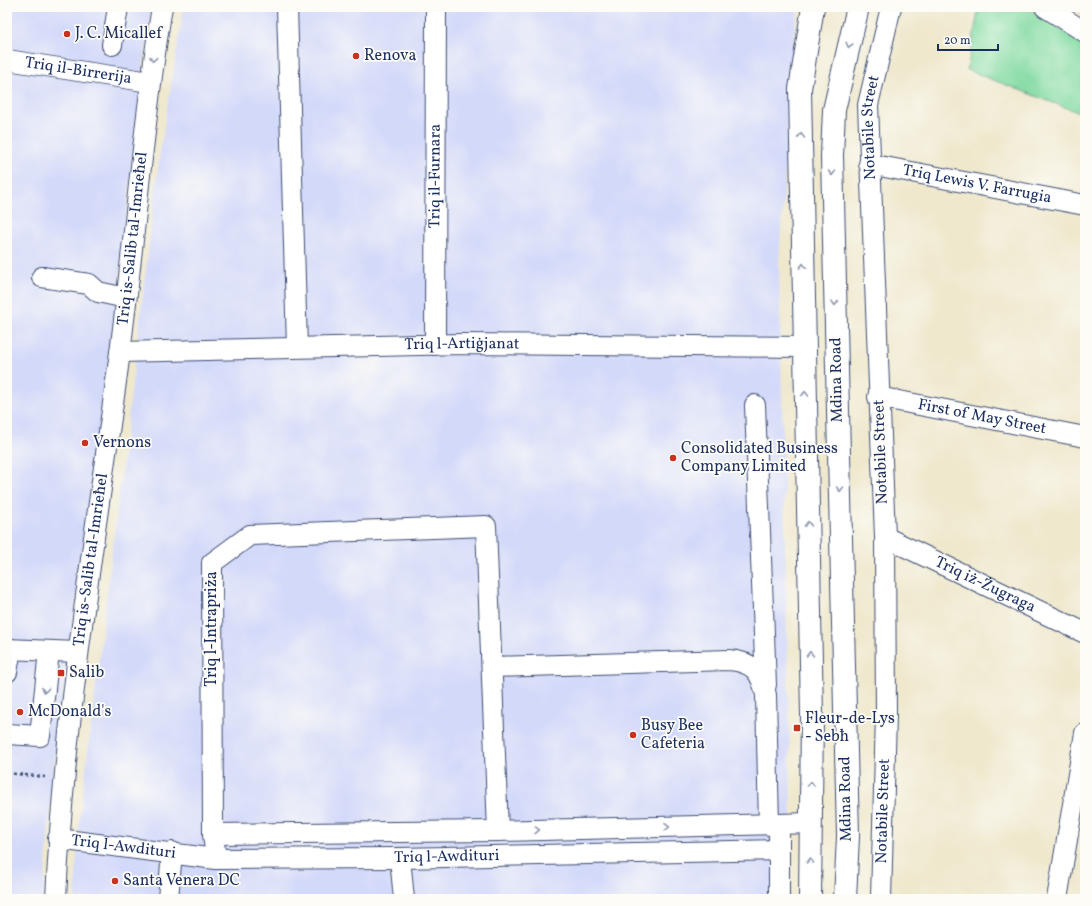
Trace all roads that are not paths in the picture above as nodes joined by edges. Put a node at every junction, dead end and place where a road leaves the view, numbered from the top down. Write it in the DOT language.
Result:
graph roads {
  1 [pos="118,7"];
  2 [pos="162,7"];
  3 [pos="287,7"];
  4 [pos="436,7"];
  5 [pos="813,7"];
  6 [pos="858,7"];
  7 [pos="891,7"];
  8 [pos="1046,7"];
  9 [pos="1085,32"];
  10 [pos="112,45"];
  11 [pos="7,60"];
  12 [pos="150,82"];
  13 [pos="869,164"];
  14 [pos="1085,205"];
  15 [pos="42,277"];
  16 [pos="126,298"];
  17 [pos="435,345"];
  18 [pos="297,347"];
  19 [pos="804,347"];
  20 [pos="120,352"];
  21 [pos="878,397"];
  22 [pos="755,405"];
  23 [pos="1085,437"];
  24 [pos="885,537"];
  25 [pos="1085,633"];
  26 [pos="9,649"];
  27 [pos="49,651"];
  28 [pos="77,652"];
  29 [pos="492,667"];
  30 [pos="7,672"];
  31 [pos="766,695"];
  32 [pos="1085,733"];
  33 [pos="7,734"];
  34 [pos="810,822"];
  35 [pos="774,824"];
  36 [pos="498,831"];
  37 [pos="213,834"];
  38 [pos="58,839"];
  39 [pos="779,850"];
  40 [pos="172,852"];
  41 [pos="400,858"];
  42 [pos="216,859"];
  43 [pos="56,899"];
  44 [pos="168,899"];
  45 [pos="404,899"];
  46 [pos="779,899"];
  47 [pos="810,899"];
  48 [pos="845,899"];
  49 [pos="881,899"];
  50 [pos="1057,899"];
  1 -- 10 [label="street"];
  2 -- 12 [label="street, Triq is-Salib tal-Imrieħel, one-way"];
  3 -- 18 [label="street"];
  4 -- 17 [label="street, Triq il-Furnara"];
  19 -- 5 [label="main road, Mdina Road, one-way"];
  6 -- 48 [label="main road, Mdina Road, one-way"];
  7 -- 13 [label="street, Notabile Street"];
  8 -- 9 [label="street"];
  11 -- 12 [label="street, Triq il-Birrerija"];
  12 -- 16 [label="street, Triq is-Salib tal-Imrieħel"];
  13 -- 14 [label="street, Triq Lewis V. Farrugia"];
  13 -- 21 [label="street, Notabile Street"];
  15 -- 16 [label="street"];
  16 -- 20 [label="street, Triq is-Salib tal-Imrieħel"];
  17 -- 18 [label="street, Triq l-Artiġjanat"];
  17 -- 19 [label="street, Triq l-Artiġjanat"];
  18 -- 20 [label="street, Triq l-Artiġjanat"];
  34 -- 19 [label="main road, Mdina Road, one-way"];
  20 -- 28 [label="street, Triq is-Salib tal-Imrieħel"];
  21 -- 23 [label="street, First of May Street"];
  21 -- 24 [label="street, Notabile Street"];
  22 -- 31 [label="street"];
  24 -- 25 [label="street, Triq iż-Żugraga"];
  24 -- 49 [label="street, Notabile Street"];
  26 -- 27 [label="street"];
  26 -- 30 [label="street"];
  27 -- 28 [label="street"];
  27 -- 33 [label="street, one-way"];
  28 -- 38 [label="street, Triq is-Salib tal-Imrieħel"];
  29 -- 31 [label="street"];
  29 -- 36 [label="street"];
  29 -- 37 [label="street, Triq l-Intrapriża"];
  31 -- 35 [label="street"];
  32 -- 50 [label="street"];
  34 -- 35 [label="street"];
  47 -- 34 [label="main road, Mdina Road, one-way"];
  36 -- 35 [label="street, one-way"];
  35 -- 39 [label="street"];
  36 -- 37 [label="street"];
  37 -- 42 [label="street, Triq l-Intrapriża"];
  38 -- 40 [label="street, Triq l-Awdituri"];
  38 -- 43 [label="street, Triq is-Salib tal-Imrieħel"];
  39 -- 41 [label="street, Triq l-Awdituri"];
  39 -- 46 [label="street"];
  40 -- 42 [label="street, Triq l-Awdituri"];
  40 -- 44 [label="street"];
  41 -- 42 [label="street, Triq l-Awdituri"];
  41 -- 45 [label="street"];
}
